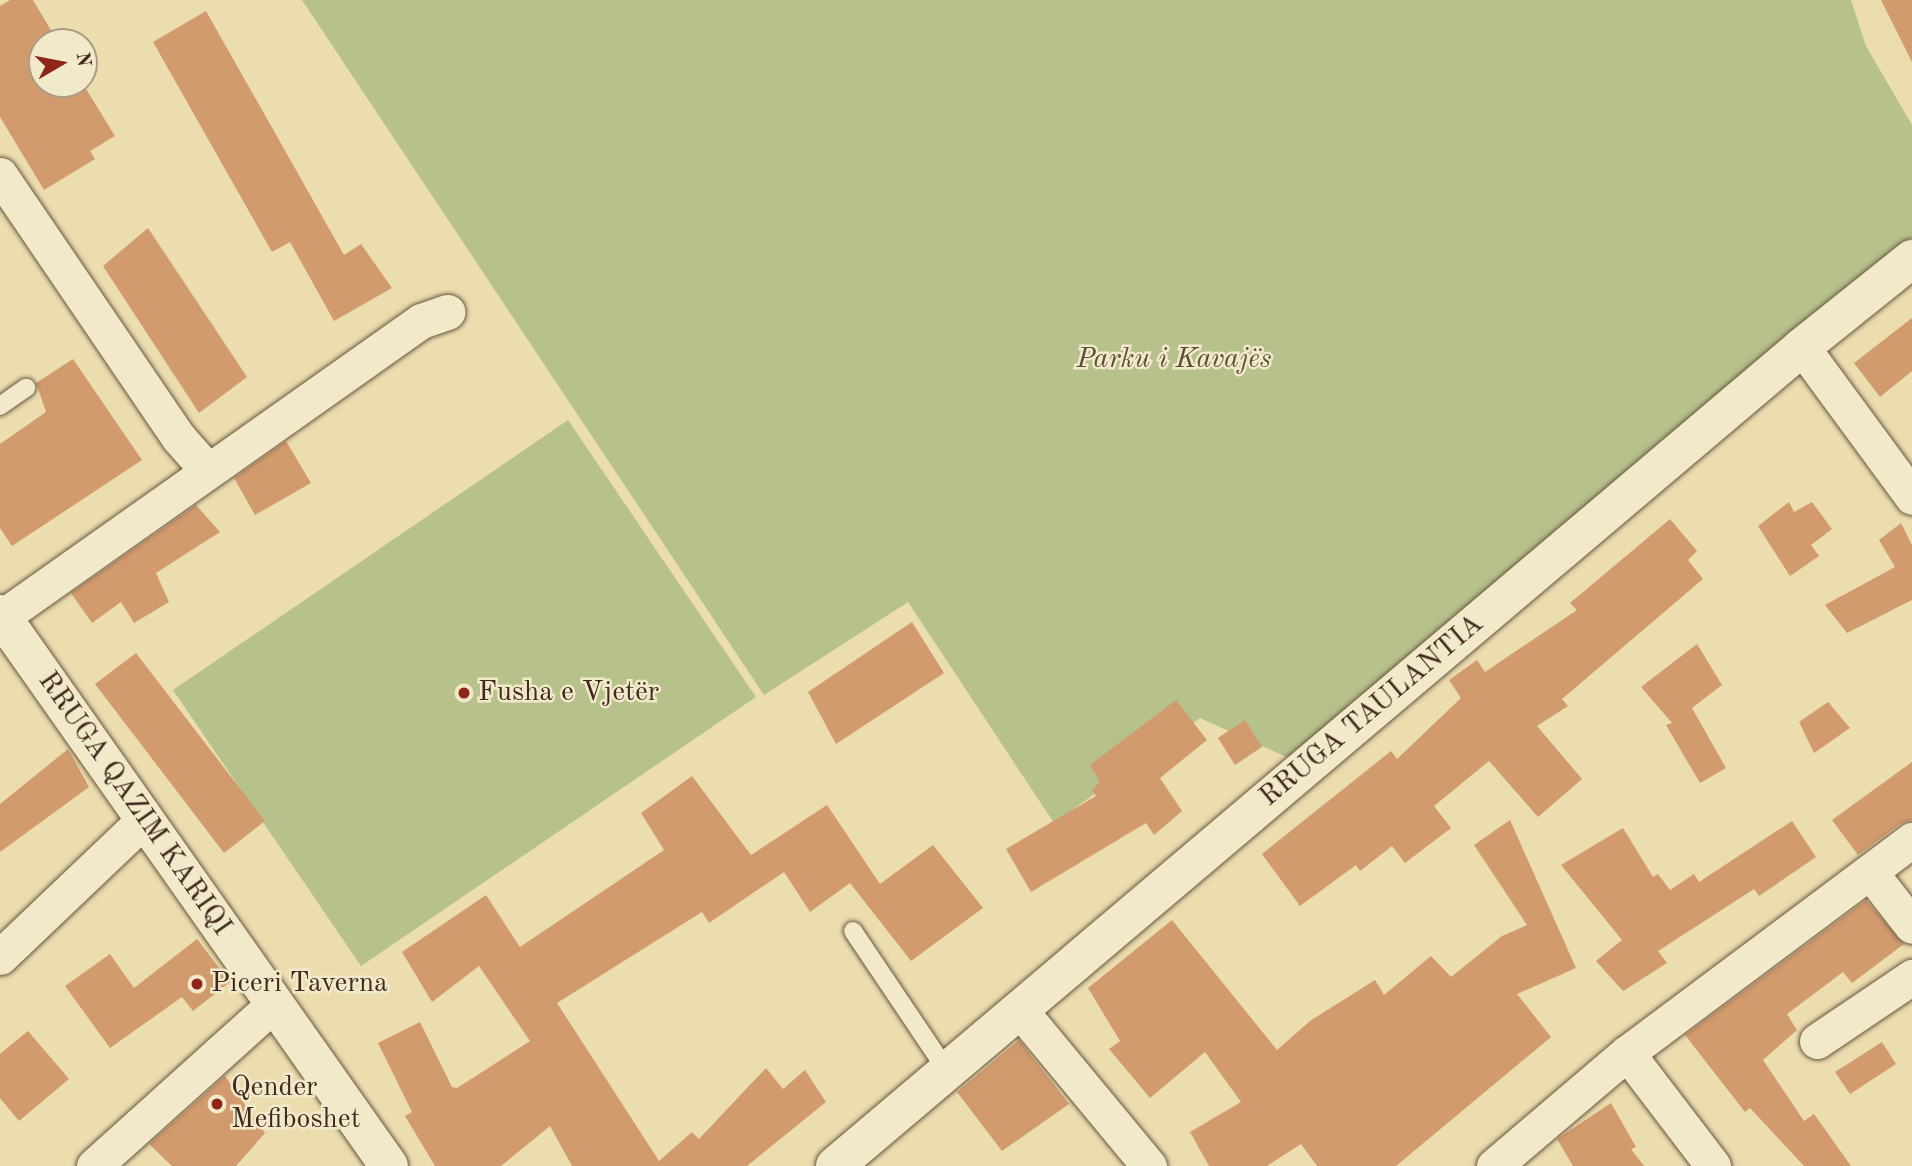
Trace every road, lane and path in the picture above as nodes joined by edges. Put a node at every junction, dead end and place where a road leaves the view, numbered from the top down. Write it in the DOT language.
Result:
graph roads {
  1 [pos="0,174"];
  2 [pos="1912,259"];
  3 [pos="447,312"];
  4 [pos="1802,347"];
  5 [pos="26,388"];
  6 [pos="0,406"];
  7 [pos="207,470"];
  8 [pos="1912,497"];
  9 [pos="1,616"];
  10 [pos="145,820"];
  11 [pos="1912,840"];
  12 [pos="1870,872"];
  13 [pos="1912,926"];
  14 [pos="853,931"];
  15 [pos="0,957"];
  16 [pos="1912,977"];
  17 [pos="274,1003"];
  18 [pos="1019,1009"];
  19 [pos="1816,1041"];
  20 [pos="1627,1053"];
  21 [pos="947,1070"];
  22 [pos="94,1166"];
  23 [pos="388,1166"];
  24 [pos="835,1166"];
  25 [pos="1149,1166"];
  26 [pos="1494,1166"];
  27 [pos="1713,1166"];
  1 -- 7 [label="street"];
  2 -- 4 [label="street, RRUGA TAULANTIA"];
  3 -- 7 [label="street"];
  4 -- 8 [label="street"];
  4 -- 18 [label="street, RRUGA TAULANTIA"];
  5 -- 6 [label="lane"];
  7 -- 9 [label="street"];
  9 -- 10 [label="street, RRUGA QAZIM KARIQI"];
  10 -- 15 [label="street"];
  10 -- 17 [label="street, RRUGA QAZIM KARIQI"];
  11 -- 12 [label="street"];
  12 -- 13 [label="street"];
  12 -- 20 [label="street"];
  14 -- 21 [label="lane"];
  16 -- 19 [label="street"];
  17 -- 22 [label="street"];
  17 -- 23 [label="street, RRUGA QAZIM KARIQI"];
  18 -- 21 [label="street, RRUGA TAULANTIA"];
  18 -- 25 [label="street"];
  20 -- 26 [label="street"];
  20 -- 27 [label="street"];
  21 -- 24 [label="street, RRUGA TAULANTIA"];
}
